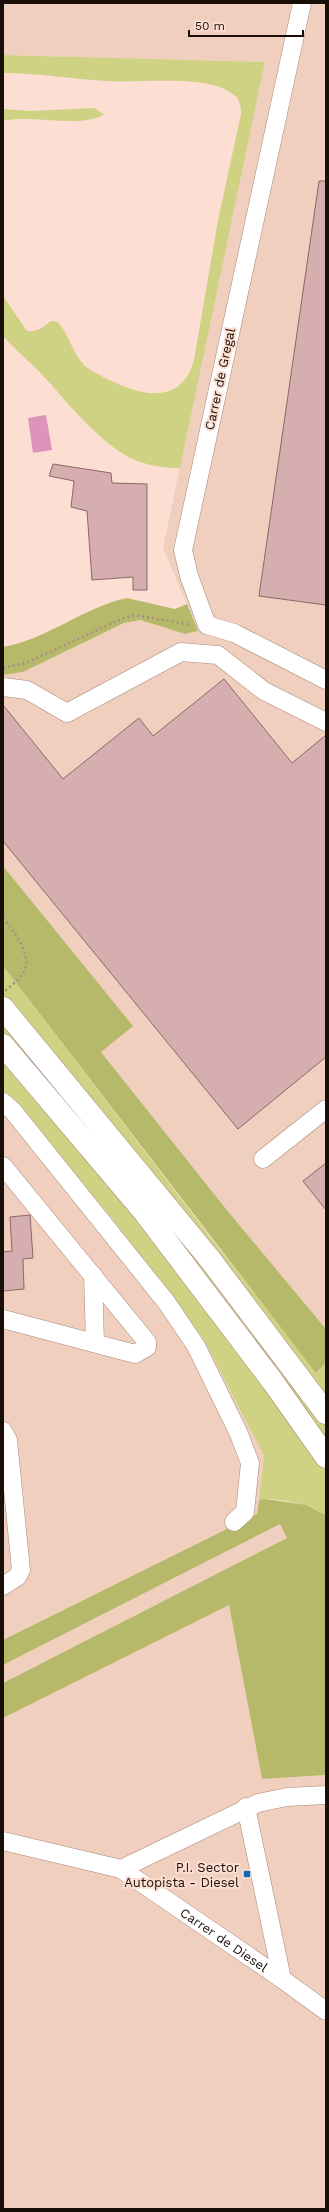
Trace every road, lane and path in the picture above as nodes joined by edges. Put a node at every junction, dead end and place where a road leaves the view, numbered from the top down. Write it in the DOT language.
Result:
graph roads {
  1 [pos="302,3"];
  2 [pos="207,625"];
  3 [pos="3,668"];
  4 [pos="326,680"];
  5 [pos="3,687"];
  6 [pos="326,722"];
  7 [pos="3,918"];
  8 [pos="3,992"];
  9 [pos="3,1008"];
  10 [pos="3,1046"];
  11 [pos="3,1102"];
  12 [pos="326,1109"];
  13 [pos="263,1159"];
  14 [pos="3,1166"];
  15 [pos="93,1275"];
  16 [pos="3,1319"];
  17 [pos="95,1343"];
  18 [pos="323,1408"];
  19 [pos="3,1431"];
  20 [pos="326,1457"];
  21 [pos="234,1522"];
  22 [pos="3,1586"];
  23 [pos="326,1795"];
  24 [pos="246,1807"];
  25 [pos="3,1842"];
  26 [pos="121,1869"];
  27 [pos="282,1979"];
  28 [pos="326,2011"];
  1 -- 2 [label="street, Carrer de Gregal"];
  2 -- 3 [label="path"];
  2 -- 4 [label="street"];
  5 -- 6 [label="street"];
  7 -- 8 [label="path"];
  9 -- 18 [label="highway"];
  10 -- 20 [label="highway"];
  11 -- 21 [label="street"];
  12 -- 13 [label="street"];
  14 -- 15 [label="street"];
  15 -- 17 [label="street"];
  15 -- 17 [label="street"];
  16 -- 17 [label="street"];
  19 -- 22 [label="street"];
  23 -- 24 [label="street"];
  24 -- 26 [label="street"];
  24 -- 27 [label="street"];
  25 -- 26 [label="street"];
  26 -- 27 [label="street, Carrer de Diesel"];
  27 -- 28 [label="street, Carrer de Diesel"];
}
